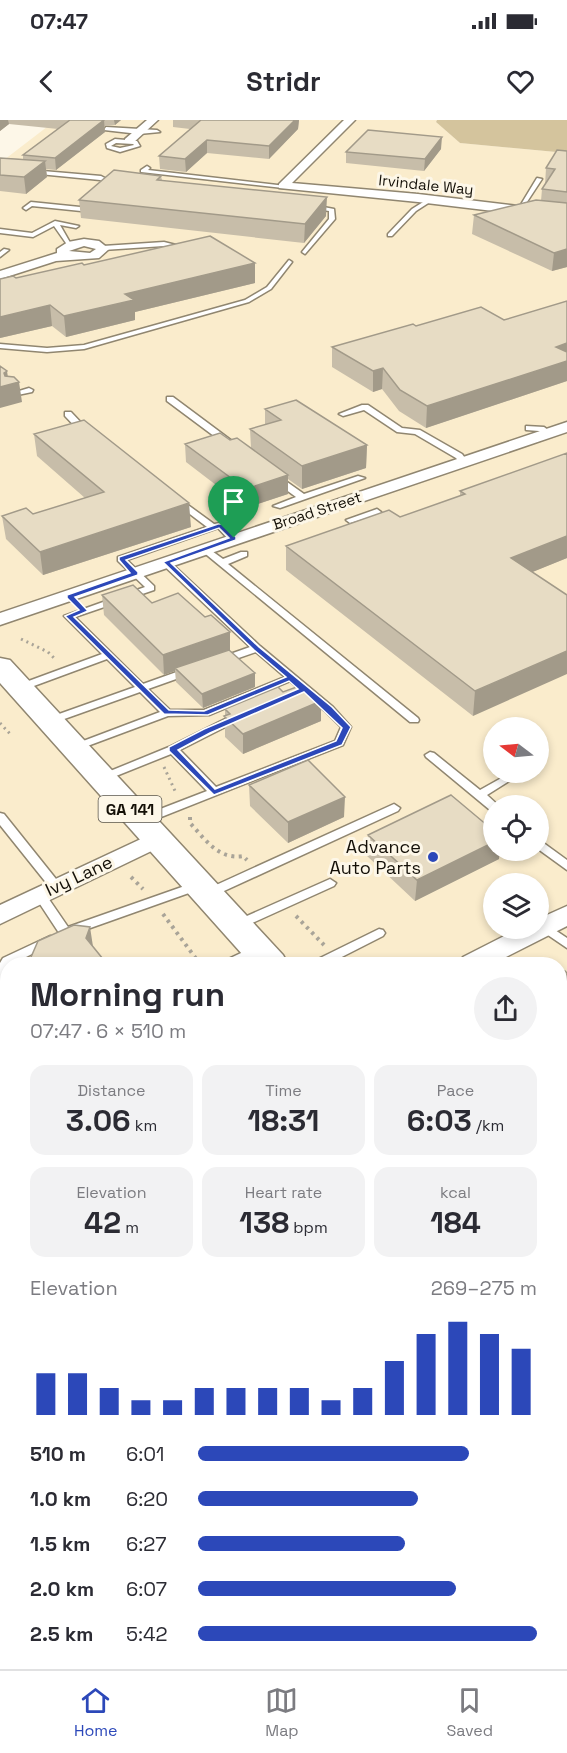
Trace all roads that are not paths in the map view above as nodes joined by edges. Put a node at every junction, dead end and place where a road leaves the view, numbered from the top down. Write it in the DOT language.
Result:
graph roads {
  1 [pos="153,120"];
  2 [pos="350,120"];
  3 [pos="106,129"];
  4 [pos="140,131"];
  5 [pos="158,132"];
  6 [pos="129,141"];
  7 [pos="147,168"];
  8 [pos="26,171"];
  9 [pos="539,179"];
  10 [pos="113,184"];
  11 [pos="123,185"];
  12 [pos="283,186"];
  13 [pos="105,190"];
  14 [pos="97,196"];
  15 [pos="430,200"];
  16 [pos="300,205"];
  17 [pos="26,207"];
  18 [pos="521,214"];
  19 [pos="567,216"];
  20 [pos="55,223"];
  21 [pos="76,226"];
  22 [pos="0,231"];
  23 [pos="390,236"];
  24 [pos="168,237"];
  25 [pos="164,244"];
  26 [pos="103,248"];
  27 [pos="187,249"];
  28 [pos="6,250"];
  29 [pos="68,250"];
  30 [pos="305,252"];
  31 [pos="0,255"];
  32 [pos="289,262"];
  33 [pos="0,275"];
  34 [pos="0,345"];
  35 [pos="29,390"];
  36 [pos="13,394"];
  37 [pos="170,399"];
  38 [pos="68,414"];
  39 [pos="343,414"];
  40 [pos="567,427"];
  41 [pos="529,428"];
  42 [pos="548,433"];
  43 [pos="90,436"];
  44 [pos="238,450"];
  45 [pos="464,462"];
  46 [pos="266,470"];
  47 [pos="361,478"];
  48 [pos="170,495"];
  49 [pos="302,497"];
  50 [pos="359,498"];
  51 [pos="277,506"];
  52 [pos="350,520"];
  53 [pos="214,528"];
  54 [pos="234,538"];
  55 [pos="205,549"];
  56 [pos="244,554"];
  57 [pos="166,562"];
  58 [pos="222,562"];
  59 [pos="135,573"];
  60 [pos="70,597"];
  61 [pos="84,611"];
  62 [pos="0,619"];
  63 [pos="257,648"];
  64 [pos="109,655"];
  65 [pos="9,677"];
  66 [pos="290,678"];
  67 [pos="141,687"];
  68 [pos="304,689"];
  69 [pos="291,694"];
  70 [pos="167,713"];
  71 [pos="249,717"];
  72 [pos="414,720"];
  73 [pos="49,721"];
  74 [pos="74,748"];
  75 [pos="172,749"];
  76 [pos="430,755"];
  77 [pos="102,778"];
  78 [pos="500,783"];
  79 [pos="214,792"];
  80 [pos="479,795"];
  81 [pos="483,798"];
  82 [pos="394,808"];
  83 [pos="0,817"];
  84 [pos="150,830"];
  85 [pos="549,852"];
  86 [pos="567,866"];
  87 [pos="330,883"];
  88 [pos="202,890"];
  89 [pos="48,891"];
  90 [pos="0,915"];
  91 [pos="557,922"];
  92 [pos="65,933"];
  93 [pos="379,933"];
  94 [pos="567,944"];
  95 [pos="254,955"];
  96 [pos="15,957"];
  97 [pos="332,957"];
  98 [pos="486,957"];
  1 -- 4 [label="street"];
  2 -- 12 [label="street"];
  3 -- 4 [label="lane"];
  4 -- 5 [label="lane"];
  4 -- 6 [label="street"];
  7 -- 12 [label="lane"];
  8 -- 10 [label="lane"];
  9 -- 18 [label="lane"];
  10 -- 11 [label="lane"];
  10 -- 13 [label="lane"];
  12 -- 15 [label="street, Irvindale Way"];
  14 -- 17 [label="lane"];
  15 -- 18 [label="street, Irvindale Way"];
  15 -- 23 [label="lane"];
  16 -- 30 [label="lane"];
  18 -- 19 [label="street, Irvindale Way"];
  20 -- 21 [label="lane"];
  20 -- 22 [label="lane"];
  20 -- 29 [label="lane"];
  24 -- 25 [label="lane"];
  25 -- 26 [label="lane"];
  25 -- 27 [label="lane"];
  26 -- 29 [label="street"];
  28 -- 31 [label="lane"];
  29 -- 33 [label="street"];
  32 -- 34 [label="lane"];
  35 -- 36 [label="lane"];
  37 -- 44 [label="lane"];
  38 -- 43 [label="lane"];
  39 -- 45 [label="lane"];
  40 -- 42 [label="street, Broad Street"];
  41 -- 42 [label="lane"];
  42 -- 45 [label="street, Broad Street"];
  45 -- 50 [label="street, Broad Street"];
  46 -- 49 [label="lane"];
  47 -- 49 [label="lane"];
  48 -- 53 [label="lane"];
  49 -- 51 [label="lane"];
  50 -- 52 [label="lane"];
  50 -- 54 [label="street, Broad Street"];
  53 -- 54 [label="lane"];
  53 -- 59 [label="lane"];
  54 -- 55 [label="street, Broad Street"];
  55 -- 57 [label="street, Broad Street"];
  55 -- 58 [label="lane"];
  56 -- 58 [label="lane"];
  57 -- 59 [label="street, Broad Street"];
  57 -- 63 [label="lane"];
  58 -- 72 [label="lane"];
  59 -- 60 [label="street, Broad Street"];
  59 -- 61 [label="lane"];
  60 -- 61 [label="lane"];
  60 -- 62 [label="street, Broad Street"];
  61 -- 64 [label="lane"];
  63 -- 66 [label="lane"];
  63 -- 67 [label="lane"];
  64 -- 65 [label="lane"];
  64 -- 67 [label="lane"];
  65 -- 73 [label="highway, GA 141"];
  66 -- 68 [label="lane"];
  66 -- 70 [label="lane"];
  67 -- 70 [label="lane"];
  67 -- 73 [label="lane"];
  68 -- 69 [label="lane"];
  68 -- 79 [label="lane"];
  70 -- 74 [label="lane"];
  71 -- 75 [label="lane"];
  73 -- 74 [label="highway, GA 141"];
  74 -- 77 [label="highway, GA 141"];
  75 -- 77 [label="lane"];
  75 -- 79 [label="lane"];
  76 -- 80 [label="lane"];
  77 -- 84 [label="highway, GA 141"];
  78 -- 80 [label="lane"];
  79 -- 84 [label="lane"];
  80 -- 81 [label="lane"];
  82 -- 88 [label="lane"];
  83 -- 89 [label="lane"];
  84 -- 88 [label="highway, GA 141"];
  84 -- 89 [label="street, Ivy Lane"];
  85 -- 86 [label="lane"];
  87 -- 95 [label="lane"];
  88 -- 92 [label="lane"];
  88 -- 95 [label="highway, GA 141"];
  89 -- 90 [label="street, Ivy Lane"];
  89 -- 92 [label="lane"];
  91 -- 94 [label="lane"];
  91 -- 98 [label="street"];
  92 -- 96 [label="lane"];
  93 -- 97 [label="lane"];
}
